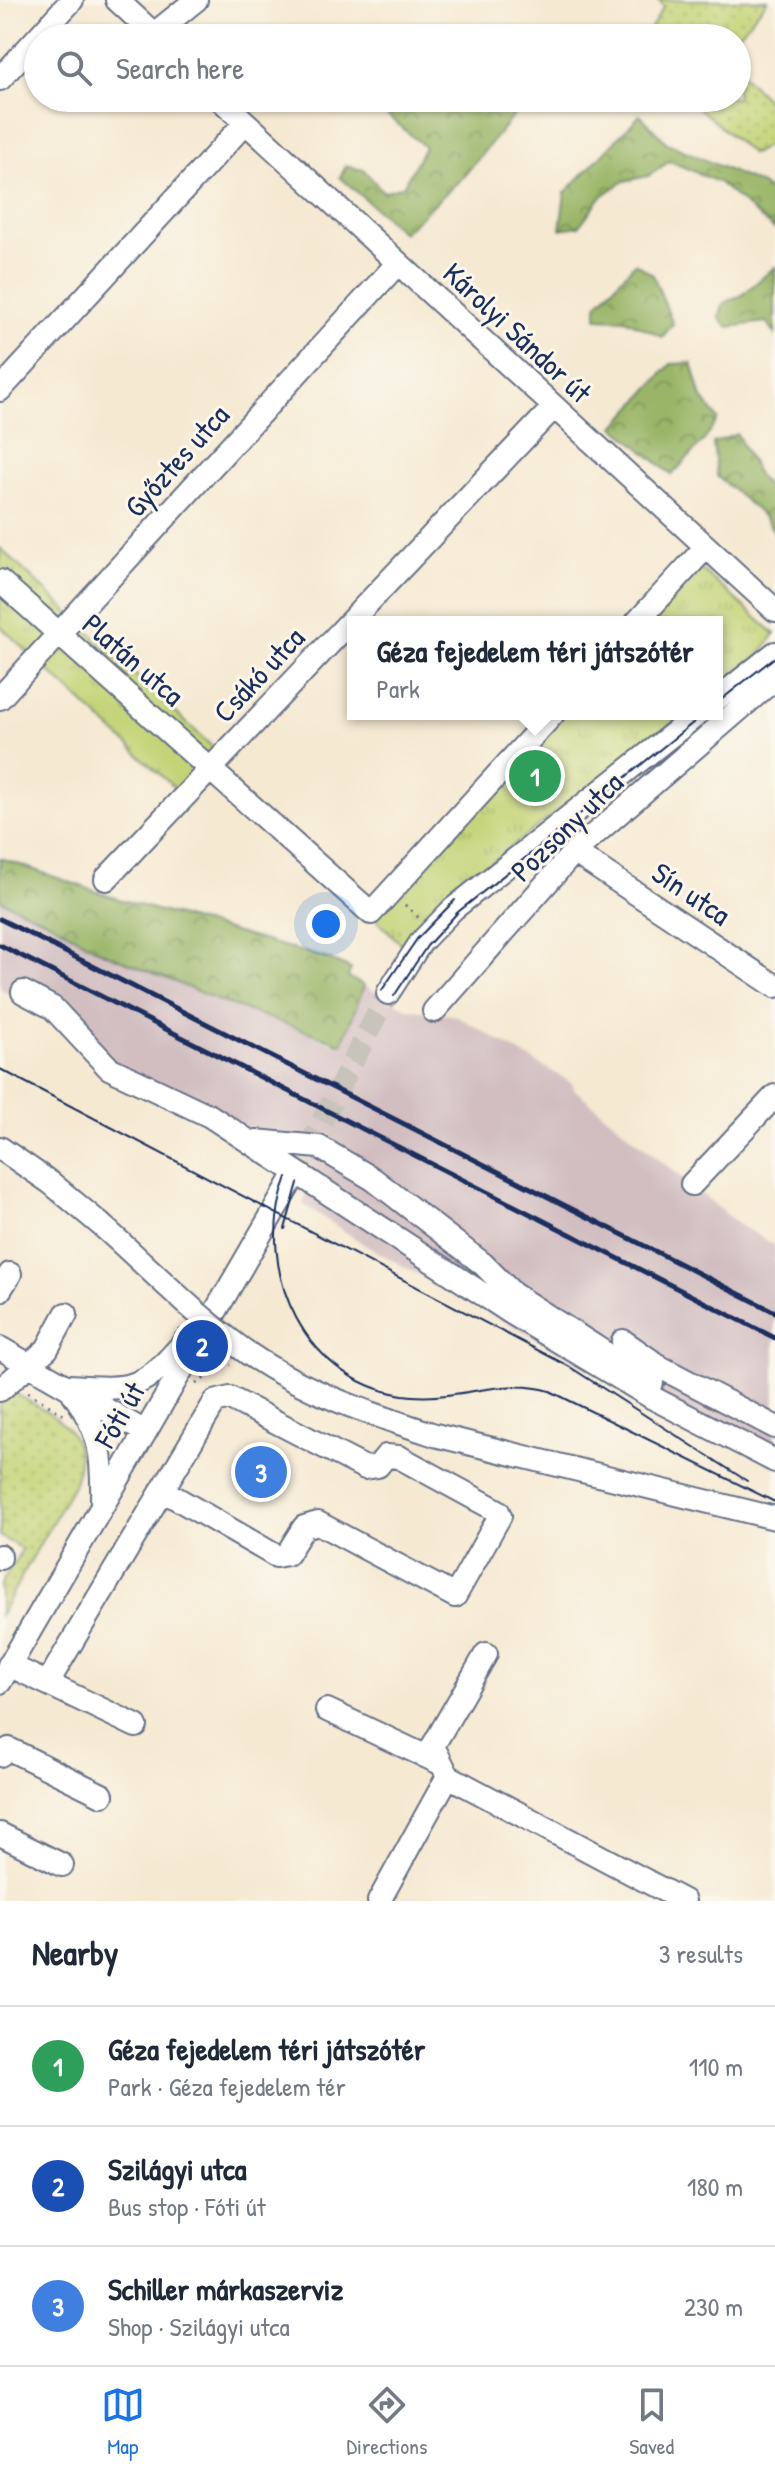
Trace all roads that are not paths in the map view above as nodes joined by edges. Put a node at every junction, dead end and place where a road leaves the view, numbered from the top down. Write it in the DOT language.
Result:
graph roads {
  1 [pos="72,0"];
  2 [pos="117,0"];
  3 [pos="196,0"];
  4 [pos="50,24"];
  5 [pos="143,24"];
  6 [pos="169,24"];
  7 [pos="24,53"];
  8 [pos="0,79"];
  9 [pos="234,112"];
  10 [pos="245,123"];
  11 [pos="397,264"];
  12 [pos="0,390"];
  13 [pos="554,407"];
  14 [pos="705,548"];
  15 [pos="0,581"];
  16 [pos="775,610"];
  17 [pos="357,616"];
  18 [pos="643,616"];
  19 [pos="347,627"];
  20 [pos="57,635"];
  21 [pos="775,656"];
  22 [pos="723,695"];
  23 [pos="0,698"];
  24 [pos="548,720"];
  25 [pos="690,720"];
  26 [pos="213,769"];
  27 [pos="574,852"];
  28 [pos="106,879"];
  29 [pos="775,986"];
  30 [pos="23,992"];
  31 [pos="388,993"];
  32 [pos="434,1011"];
  33 [pos="775,1096"];
  34 [pos="249,1140"];
  35 [pos="0,1148"];
  36 [pos="292,1180"];
  37 [pos="692,1184"];
  38 [pos="220,1300"];
  39 [pos="66,1314"];
  40 [pos="623,1341"];
  41 [pos="0,1348"];
  42 [pos="29,1364"];
  43 [pos="5,1385"];
  44 [pos="68,1386"];
  45 [pos="775,1427"];
  46 [pos="145,1432"];
  47 [pos="721,1434"];
  48 [pos="773,1457"];
  49 [pos="162,1490"];
  50 [pos="101,1506"];
  51 [pos="775,1518"];
  52 [pos="486,1654"];
  53 [pos="5,1673"];
  54 [pos="48,1682"];
  55 [pos="327,1710"];
  56 [pos="136,1726"];
  57 [pos="0,1755"];
  58 [pos="445,1770"];
  59 [pos="102,1795"];
  60 [pos="0,1834"];
  61 [pos="62,1865"];
  62 [pos="379,1901"];
  63 [pos="684,1901"];
  1 -- 4 [label="street"];
  2 -- 5 [label="street"];
  3 -- 6 [label="street"];
  7 -- 8 [label="street"];
  9 -- 10 [label="street, Károlyi Sándor út"];
  10 -- 11 [label="street, Károlyi Sándor út"];
  10 -- 12 [label="street"];
  11 -- 13 [label="street, Károlyi Sándor út"];
  11 -- 20 [label="street, Győztes utca"];
  13 -- 14 [label="street, Károlyi Sándor út"];
  13 -- 17 [label="street, Csákó utca"];
  14 -- 16 [label="street, Károlyi Sándor út"];
  14 -- 18 [label="street"];
  15 -- 20 [label="street, Platán utca"];
  19 -- 26 [label="street, Csákó utca"];
  20 -- 23 [label="street, Győztes utca"];
  20 -- 26 [label="street, Platán utca"];
  21 -- 22 [label="street, Pozsony utca"];
  21 -- 27 [label="street, Pozsony utca"];
  24 -- 26 [label="street, Platán utca"];
  25 -- 31 [label="street, Pozsony utca"];
  26 -- 28 [label="street, Csákó utca"];
  27 -- 29 [label="street, Sín utca"];
  27 -- 32 [label="street, Pozsony utca"];
  30 -- 34 [label="street"];
  33 -- 37 [label="street"];
  34 -- 47 [label="street"];
  34 -- 47 [label="street"];
  35 -- 51 [label="street, bridge"];
  36 -- 38 [label="street, Fóti út"];
  38 -- 44 [label="street"];
  38 -- 46 [label="street, Fóti út"];
  39 -- 42 [label="street"];
  40 -- 45 [label="street"];
  41 -- 42 [label="street"];
  42 -- 43 [label="street"];
  42 -- 44 [label="street"];
  44 -- 46 [label="street"];
  44 -- 50 [label="street"];
  46 -- 50 [label="street, Fóti út"];
  47 -- 48 [label="street"];
  49 -- 49 [label="street"];
  49 -- 54 [label="street"];
  50 -- 53 [label="street, Fóti út"];
  52 -- 58 [label="street"];
  53 -- 54 [label="street"];
  54 -- 56 [label="street"];
  55 -- 58 [label="street"];
  57 -- 59 [label="street"];
  58 -- 62 [label="street"];
  58 -- 63 [label="street"];
  60 -- 61 [label="street"];
}
